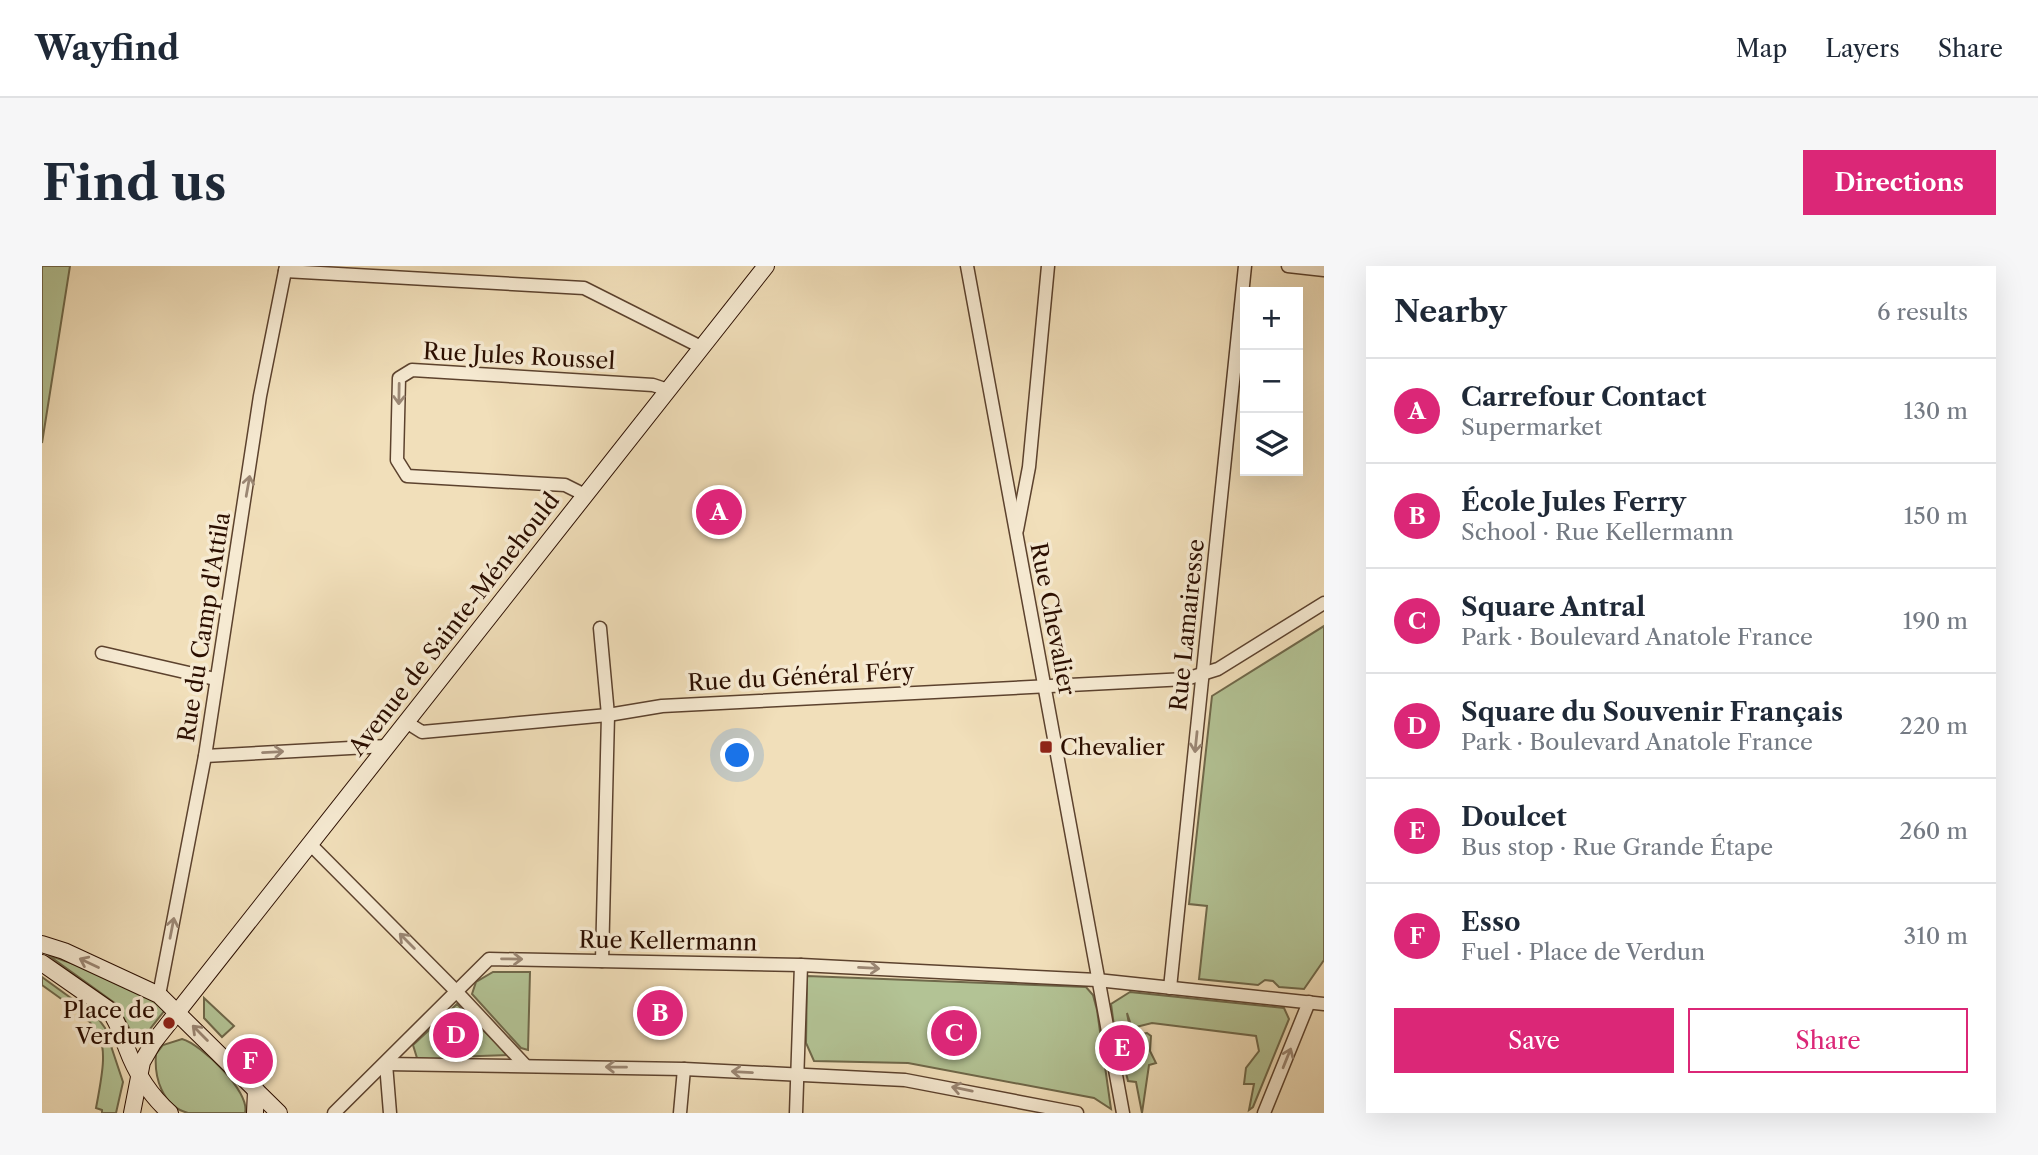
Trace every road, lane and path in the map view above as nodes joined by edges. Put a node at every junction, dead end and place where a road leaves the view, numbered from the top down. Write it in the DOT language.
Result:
graph roads {
  1 [pos="765,266"];
  2 [pos="967,266"];
  3 [pos="1048,266"];
  4 [pos="1245,266"];
  5 [pos="1289,266"];
  6 [pos="286,268"];
  7 [pos="1324,270"];
  8 [pos="701,347"];
  9 [pos="668,390"];
  10 [pos="585,495"];
  11 [pos="1016,537"];
  12 [pos="1324,603"];
  13 [pos="600,628"];
  14 [pos="102,653"];
  15 [pos="1203,674"];
  16 [pos="215,679"];
  17 [pos="1045,684"];
  18 [pos="608,715"];
  19 [pos="406,722"];
  20 [pos="387,746"];
  21 [pos="205,756"];
  22 [pos="310,844"];
  23 [pos="42,930"];
  24 [pos="42,944"];
  25 [pos="64,951"];
  26 [pos="602,961"];
  27 [pos="42,963"];
  28 [pos="801,965"];
  29 [pos="1097,979"];
  30 [pos="1170,988"];
  31 [pos="455,989"];
  32 [pos="159,995"];
  33 [pos="1309,1002"];
  34 [pos="1324,1003"];
  35 [pos="178,1011"];
  36 [pos="386,1063"];
  37 [pos="525,1065"];
  38 [pos="684,1069"];
  39 [pos="139,1074"];
  40 [pos="799,1076"];
  41 [pos="256,1090"];
  42 [pos="132,1113"];
  43 [pos="170,1113"];
  44 [pos="255,1113"];
  45 [pos="279,1113"];
  46 [pos="334,1113"];
  47 [pos="390,1113"];
  48 [pos="680,1113"];
  49 [pos="796,1113"];
  50 [pos="1077,1113"];
  51 [pos="1123,1113"];
  52 [pos="1264,1113"];
  1 -- 8 [label="main road, Avenue de Sainte-Ménehould"];
  2 -- 11 [label="street, Rue Chevalier"];
  3 -- 11 [label="street"];
  4 -- 15 [label="street, Rue Lamairesse"];
  5 -- 7 [label="street"];
  6 -- 8 [label="street"];
  16 -- 6 [label="street, Rue du Camp d'Attila, one-way"];
  8 -- 9 [label="main road, Avenue de Sainte-Ménehould"];
  9 -- 10 [label="main road, Avenue de Sainte-Ménehould"];
  9 -- 10 [label="street, Rue Jules Roussel, one-way"];
  10 -- 19 [label="main road, Avenue de Sainte-Ménehould"];
  11 -- 17 [label="street, Rue Chevalier"];
  12 -- 15 [label="street, Rue du Général Féry"];
  13 -- 18 [label="street"];
  14 -- 16 [label="street"];
  15 -- 17 [label="street, Rue du Général Féry"];
  15 -- 30 [label="street, Rue Lamairesse, one-way"];
  16 -- 21 [label="street, Rue du Camp d'Attila"];
  17 -- 18 [label="street, Rue du Général Féry"];
  17 -- 29 [label="street, Rue Chevalier"];
  18 -- 19 [label="street, Rue du Général Féry"];
  18 -- 26 [label="street"];
  19 -- 20 [label="main road, Avenue de Sainte-Ménehould"];
  21 -- 20 [label="street, one-way"];
  20 -- 22 [label="main road, Avenue de Sainte-Ménehould"];
  32 -- 21 [label="street, Rue du Camp d'Attila, one-way"];
  31 -- 22 [label="street, one-way"];
  22 -- 35 [label="main road, Avenue de Sainte-Ménehould"];
  23 -- 25 [label="main road"];
  24 -- 25 [label="main road"];
  32 -- 25 [label="main road, one-way"];
  26 -- 28 [label="street, Rue Kellermann"];
  31 -- 26 [label="street, Rue Kellermann, one-way"];
  27 -- 39 [label="main road"];
  28 -- 29 [label="street, Rue Kellermann, one-way"];
  28 -- 40 [label="street"];
  29 -- 30 [label="street, Rue Kellermann"];
  29 -- 51 [label="street, Rue Chevalier"];
  30 -- 33 [label="street, Rue Kellermann"];
  31 -- 36 [label="street, Rue Kellermann"];
  31 -- 37 [label="street"];
  32 -- 35 [label="main road"];
  33 -- 34 [label="street, Rue Kellermann"];
  52 -- 33 [label="street, one-way"];
  35 -- 39 [label="main road"];
  41 -- 35 [label="main road, one-way"];
  36 -- 37 [label="street"];
  36 -- 46 [label="street, Rue Kellermann"];
  36 -- 47 [label="street"];
  38 -- 37 [label="street, one-way"];
  40 -- 38 [label="street, one-way"];
  38 -- 48 [label="street"];
  39 -- 42 [label="main road"];
  39 -- 43 [label="main road"];
  40 -- 49 [label="street"];
  50 -- 40 [label="street, one-way"];
  41 -- 44 [label="main road"];
  41 -- 45 [label="main road"];
}
